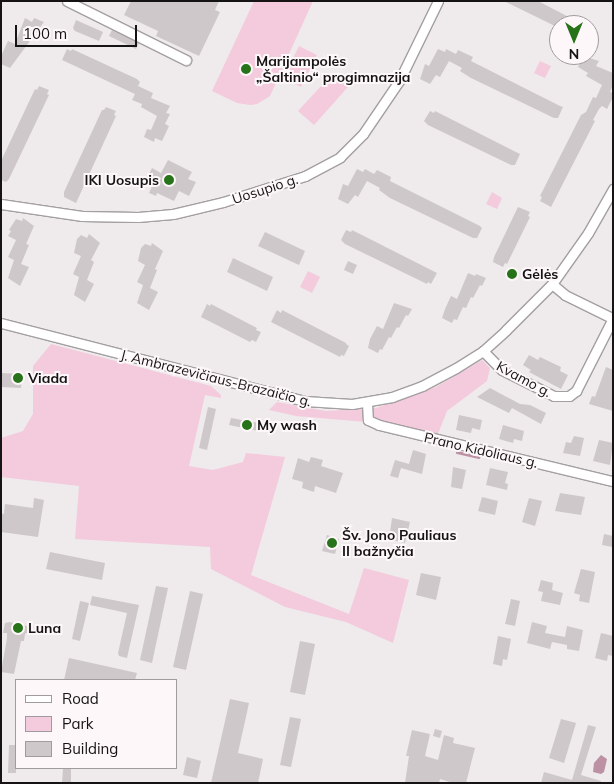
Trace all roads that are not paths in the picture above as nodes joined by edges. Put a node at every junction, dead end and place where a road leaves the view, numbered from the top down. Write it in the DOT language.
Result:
graph roads {
  1 [pos="67,1"];
  2 [pos="438,1"];
  3 [pos="186,60"];
  4 [pos="613,189"];
  5 [pos="1,204"];
  6 [pos="552,284"];
  7 [pos="612,318"];
  8 [pos="1,322"];
  9 [pos="483,350"];
  10 [pos="367,403"];
  11 [pos="613,481"];
  1 -- 3 [label="street"];
  2 -- 5 [label="street, Uosupio g."];
  4 -- 6 [label="street, J. Ambrazevičiaus-Brazaičio g."];
  6 -- 7 [label="street"];
  6 -- 9 [label="street, J. Ambrazevičiaus-Brazaičio g."];
  7 -- 9 [label="street, Kvamo g."];
  8 -- 10 [label="street, J. Ambrazevičiaus-Brazaičio g."];
  9 -- 10 [label="street, J. Ambrazevičiaus-Brazaičio g."];
  10 -- 11 [label="street, Prano Kidoliaus g."];
}
